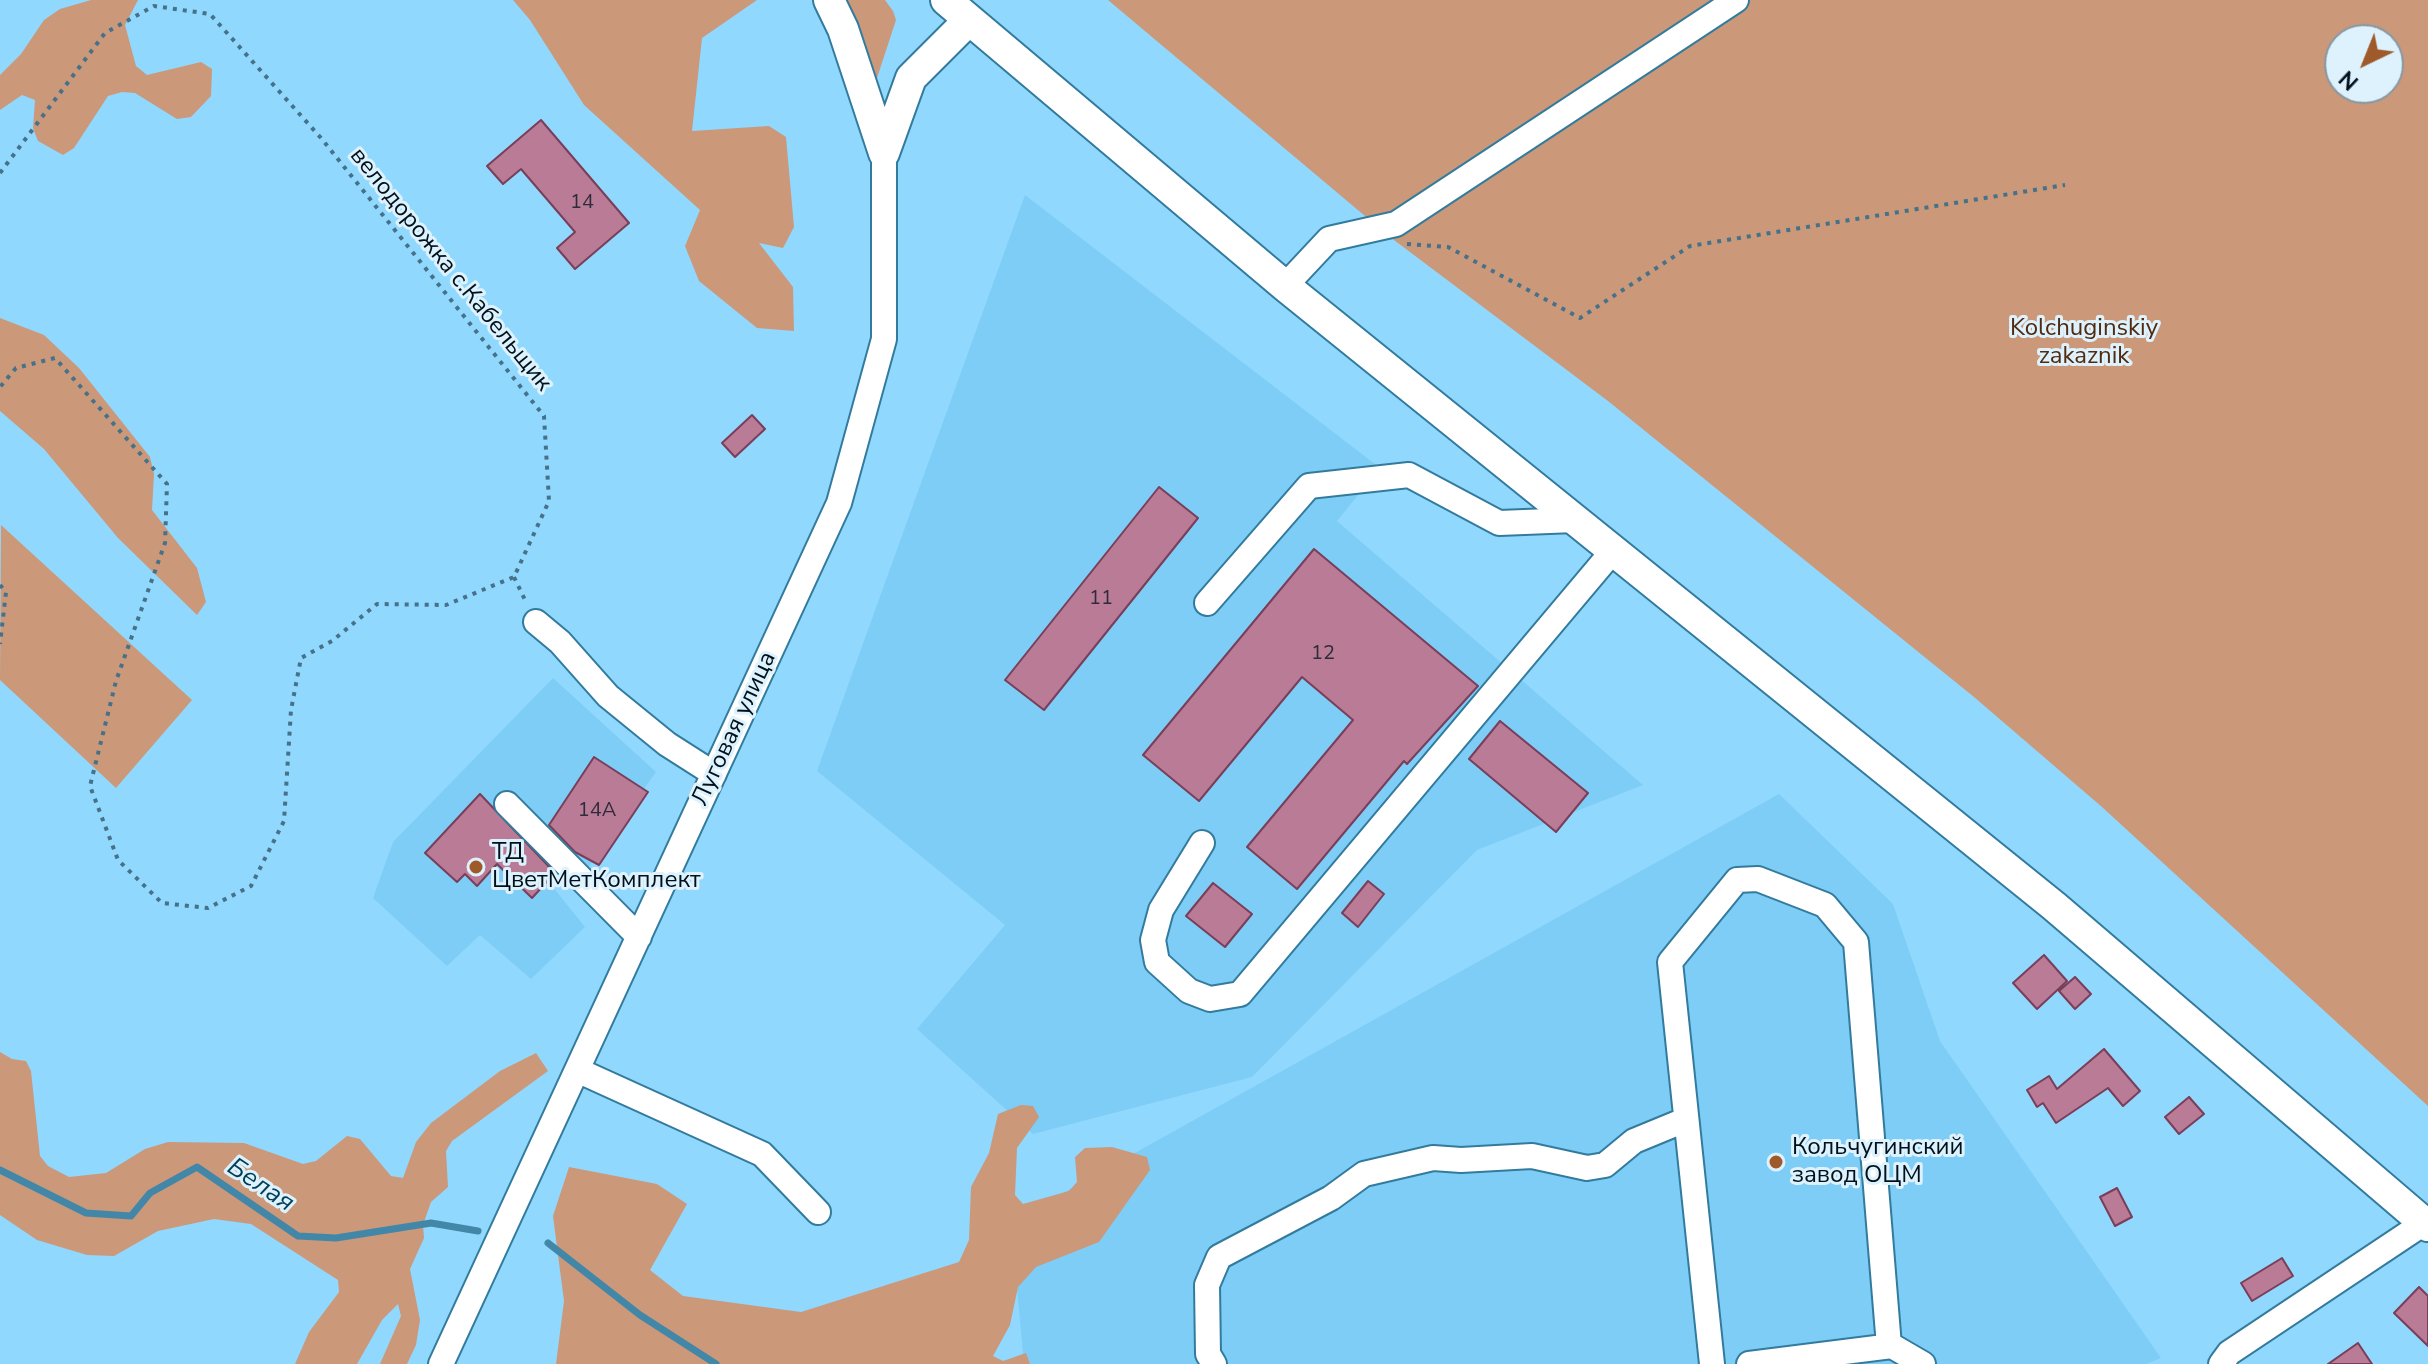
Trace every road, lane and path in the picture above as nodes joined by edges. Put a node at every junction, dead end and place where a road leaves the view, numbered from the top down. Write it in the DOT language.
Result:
graph roads {
  1 [pos="829,0"];
  2 [pos="946,0"];
  3 [pos="1736,0"];
  4 [pos="969,20"];
  5 [pos="884,153"];
  6 [pos="0,173"];
  7 [pos="2065,185"];
  8 [pos="1403,244"];
  9 [pos="1285,286"];
  10 [pos="0,387"];
  11 [pos="1575,520"];
  12 [pos="1612,552"];
  13 [pos="0,585"];
  14 [pos="1207,603"];
  15 [pos="536,622"];
  16 [pos="0,644"];
  17 [pos="714,774"];
  18 [pos="507,804"];
  19 [pos="1202,843"];
  20 [pos="639,937"];
  21 [pos="577,1070"];
  22 [pos="1685,1120"];
  23 [pos="818,1212"];
  24 [pos="2426,1224"];
  25 [pos="1889,1346"];
  26 [pos="2225,1359"];
  27 [pos="441,1364"];
  28 [pos="1214,1364"];
  29 [pos="1712,1364"];
  30 [pos="1749,1364"];
  31 [pos="1923,1364"];
  32 [pos="2205,1364"];
  1 -- 5 [label="main road"];
  2 -- 4 [label="main road"];
  3 -- 9 [label="street"];
  4 -- 5 [label="main road"];
  4 -- 9 [label="main road"];
  5 -- 17 [label="street, Луговая улица"];
  6 -- 10 [label="path, велодорожка с.Кабельщик"];
  7 -- 8 [label="path"];
  9 -- 11 [label="main road"];
  11 -- 12 [label="main road"];
  11 -- 14 [label="street"];
  12 -- 19 [label="street"];
  12 -- 24 [label="main road"];
  13 -- 16 [label="path"];
  15 -- 17 [label="street"];
  17 -- 20 [label="street, Луговая улица"];
  18 -- 20 [label="street"];
  20 -- 21 [label="street, Луговая улица"];
  21 -- 23 [label="street"];
  21 -- 27 [label="street, Луговая улица"];
  22 -- 25 [label="street"];
  22 -- 28 [label="street"];
  22 -- 29 [label="street"];
  24 -- 26 [label="street"];
  25 -- 30 [label="street"];
  25 -- 31 [label="street"];
  26 -- 32 [label="street"];
}
